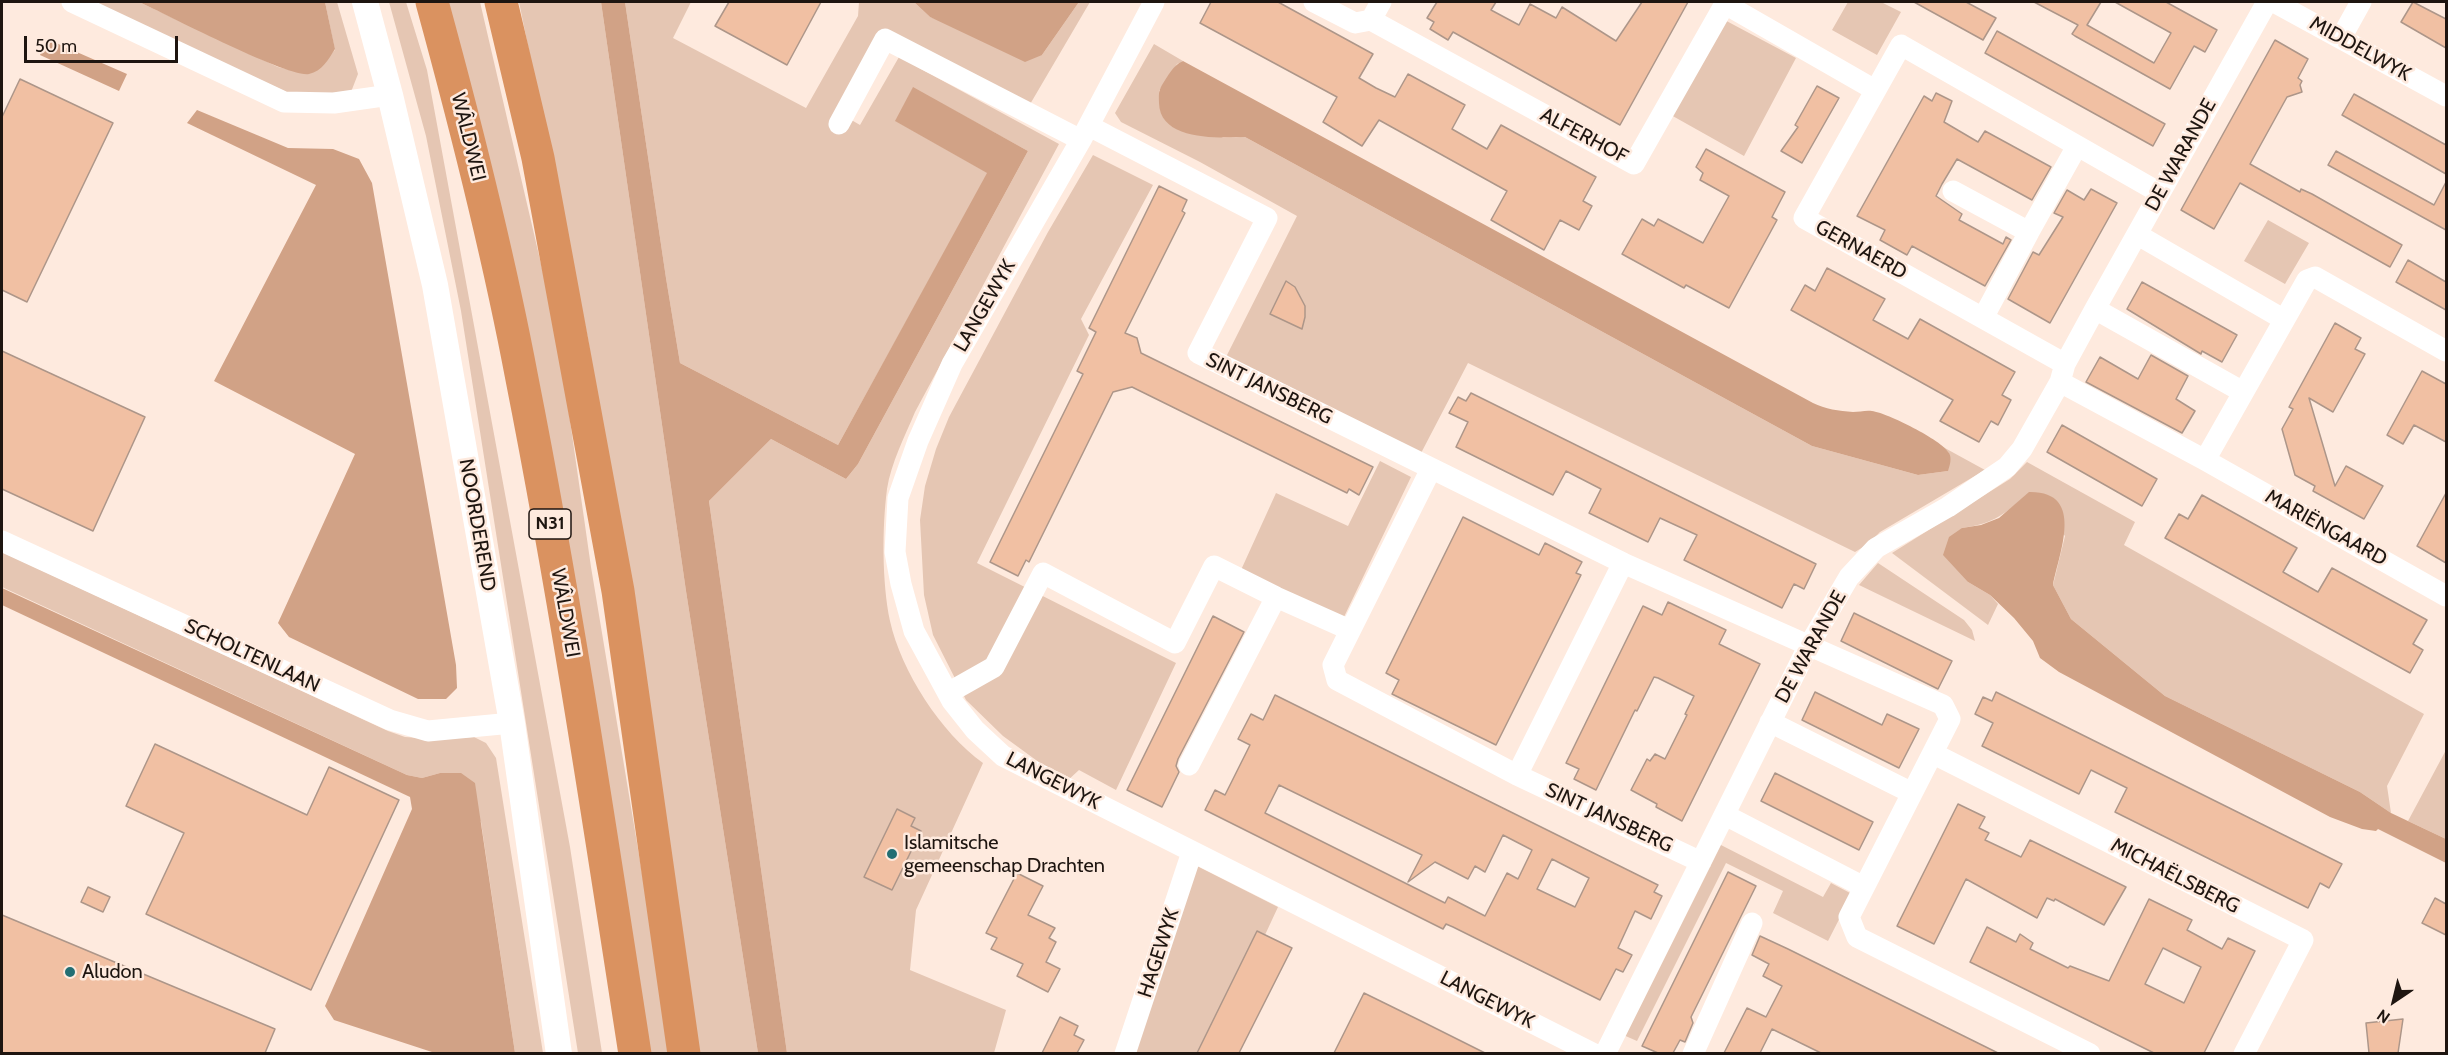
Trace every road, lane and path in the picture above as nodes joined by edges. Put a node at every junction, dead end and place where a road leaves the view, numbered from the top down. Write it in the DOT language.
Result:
graph roads {
  1 [pos="72,2"];
  2 [pos="365,2"];
  3 [pos="432,2"];
  4 [pos="501,2"];
  5 [pos="1154,2"];
  6 [pos="1314,2"];
  7 [pos="2267,2"];
  8 [pos="2274,2"];
  9 [pos="2361,2"];
  10 [pos="1726,3"];
  11 [pos="1376,11"];
  12 [pos="2341,38"];
  13 [pos="1875,90"];
  14 [pos="390,95"];
  15 [pos="2446,96"];
  16 [pos="839,124"];
  17 [pos="1085,133"];
  18 [pos="2077,146"];
  19 [pos="1953,190"];
  20 [pos="2160,193"];
  21 [pos="2029,232"];
  22 [pos="2138,235"];
  23 [pos="2095,309"];
  24 [pos="1983,318"];
  25 [pos="2283,319"];
  26 [pos="2446,351"];
  27 [pos="2063,373"];
  28 [pos="2242,392"];
  29 [pos="2205,460"];
  30 [pos="1431,469"];
  31 [pos="2,541"];
  32 [pos="1623,563"];
  33 [pos="2446,596"];
  34 [pos="1276,597"];
  35 [pos="1350,630"];
  36 [pos="1808,647"];
  37 [pos="948,693"];
  38 [pos="1770,722"];
  39 [pos="512,723"];
  40 [pos="1934,754"];
  41 [pos="1189,765"];
  42 [pos="1517,775"];
  43 [pos="1912,793"];
  44 [pos="1725,814"];
  45 [pos="1192,852"];
  46 [pos="1701,862"];
  47 [pos="1864,886"];
  48 [pos="1752,923"];
  49 [pos="559,1053"];
  50 [pos="635,1053"];
  51 [pos="684,1053"];
  52 [pos="1125,1053"];
  53 [pos="1594,1053"];
  54 [pos="1605,1053"];
  55 [pos="1693,1053"];
  56 [pos="2090,1053"];
  57 [pos="2244,1053"];
  1 -- 14 [label="street"];
  2 -- 14 [label="street, NOORDEREND"];
  3 -- 50 [label="highway, WÂLDWEI / N31"];
  4 -- 51 [label="highway"];
  5 -- 17 [label="street, LANGEWYK"];
  6 -- 11 [label="street, ALFERHOF"];
  7 -- 20 [label="street, DE WARANDE"];
  8 -- 12 [label="street, MIDDELWYK"];
  9 -- 12 [label="street"];
  10 -- 11 [label="street, ALFERHOF"];
  10 -- 13 [label="street"];
  12 -- 15 [label="street, MIDDELWYK"];
  13 -- 18 [label="street, GERNAERD"];
  13 -- 24 [label="street, GERNAERD"];
  14 -- 39 [label="street, NOORDEREND"];
  16 -- 17 [label="street"];
  17 -- 30 [label="street, SINT JANSBERG"];
  17 -- 37 [label="street, LANGEWYK"];
  18 -- 20 [label="street, GERNAERD"];
  18 -- 21 [label="street"];
  19 -- 21 [label="street"];
  20 -- 22 [label="street, DE WARANDE"];
  21 -- 24 [label="street"];
  22 -- 23 [label="street, DE WARANDE"];
  22 -- 25 [label="street"];
  23 -- 27 [label="street, DE WARANDE"];
  23 -- 28 [label="street"];
  24 -- 27 [label="street, GERNAERD"];
  25 -- 26 [label="street"];
  25 -- 28 [label="street"];
  27 -- 29 [label="street, MARIËNGAARD"];
  27 -- 36 [label="street, DE WARANDE"];
  28 -- 29 [label="street"];
  29 -- 33 [label="street, MARIËNGAARD"];
  30 -- 32 [label="street, SINT JANSBERG"];
  30 -- 35 [label="street, SINT JANSBERG"];
  31 -- 39 [label="street, SCHOLTENLAAN"];
  32 -- 36 [label="street, SINT JANSBERG"];
  32 -- 42 [label="street"];
  34 -- 35 [label="street"];
  34 -- 37 [label="street"];
  34 -- 41 [label="street"];
  35 -- 42 [label="street, SINT JANSBERG"];
  36 -- 38 [label="street, DE WARANDE"];
  36 -- 40 [label="street"];
  37 -- 45 [label="street, LANGEWYK"];
  38 -- 43 [label="street"];
  38 -- 44 [label="street, DE WARANDE"];
  39 -- 49 [label="street, NOORDEREND"];
  40 -- 43 [label="street"];
  40 -- 57 [label="street, MICHAËLSBERG"];
  42 -- 46 [label="street, SINT JANSBERG"];
  43 -- 47 [label="street"];
  44 -- 46 [label="street, DE WARANDE"];
  44 -- 47 [label="street"];
  45 -- 52 [label="street, HAGEWYK"];
  45 -- 53 [label="street, LANGEWYK"];
  46 -- 54 [label="street, DE WARANDE"];
  47 -- 56 [label="street"];
  48 -- 55 [label="street"];
}
